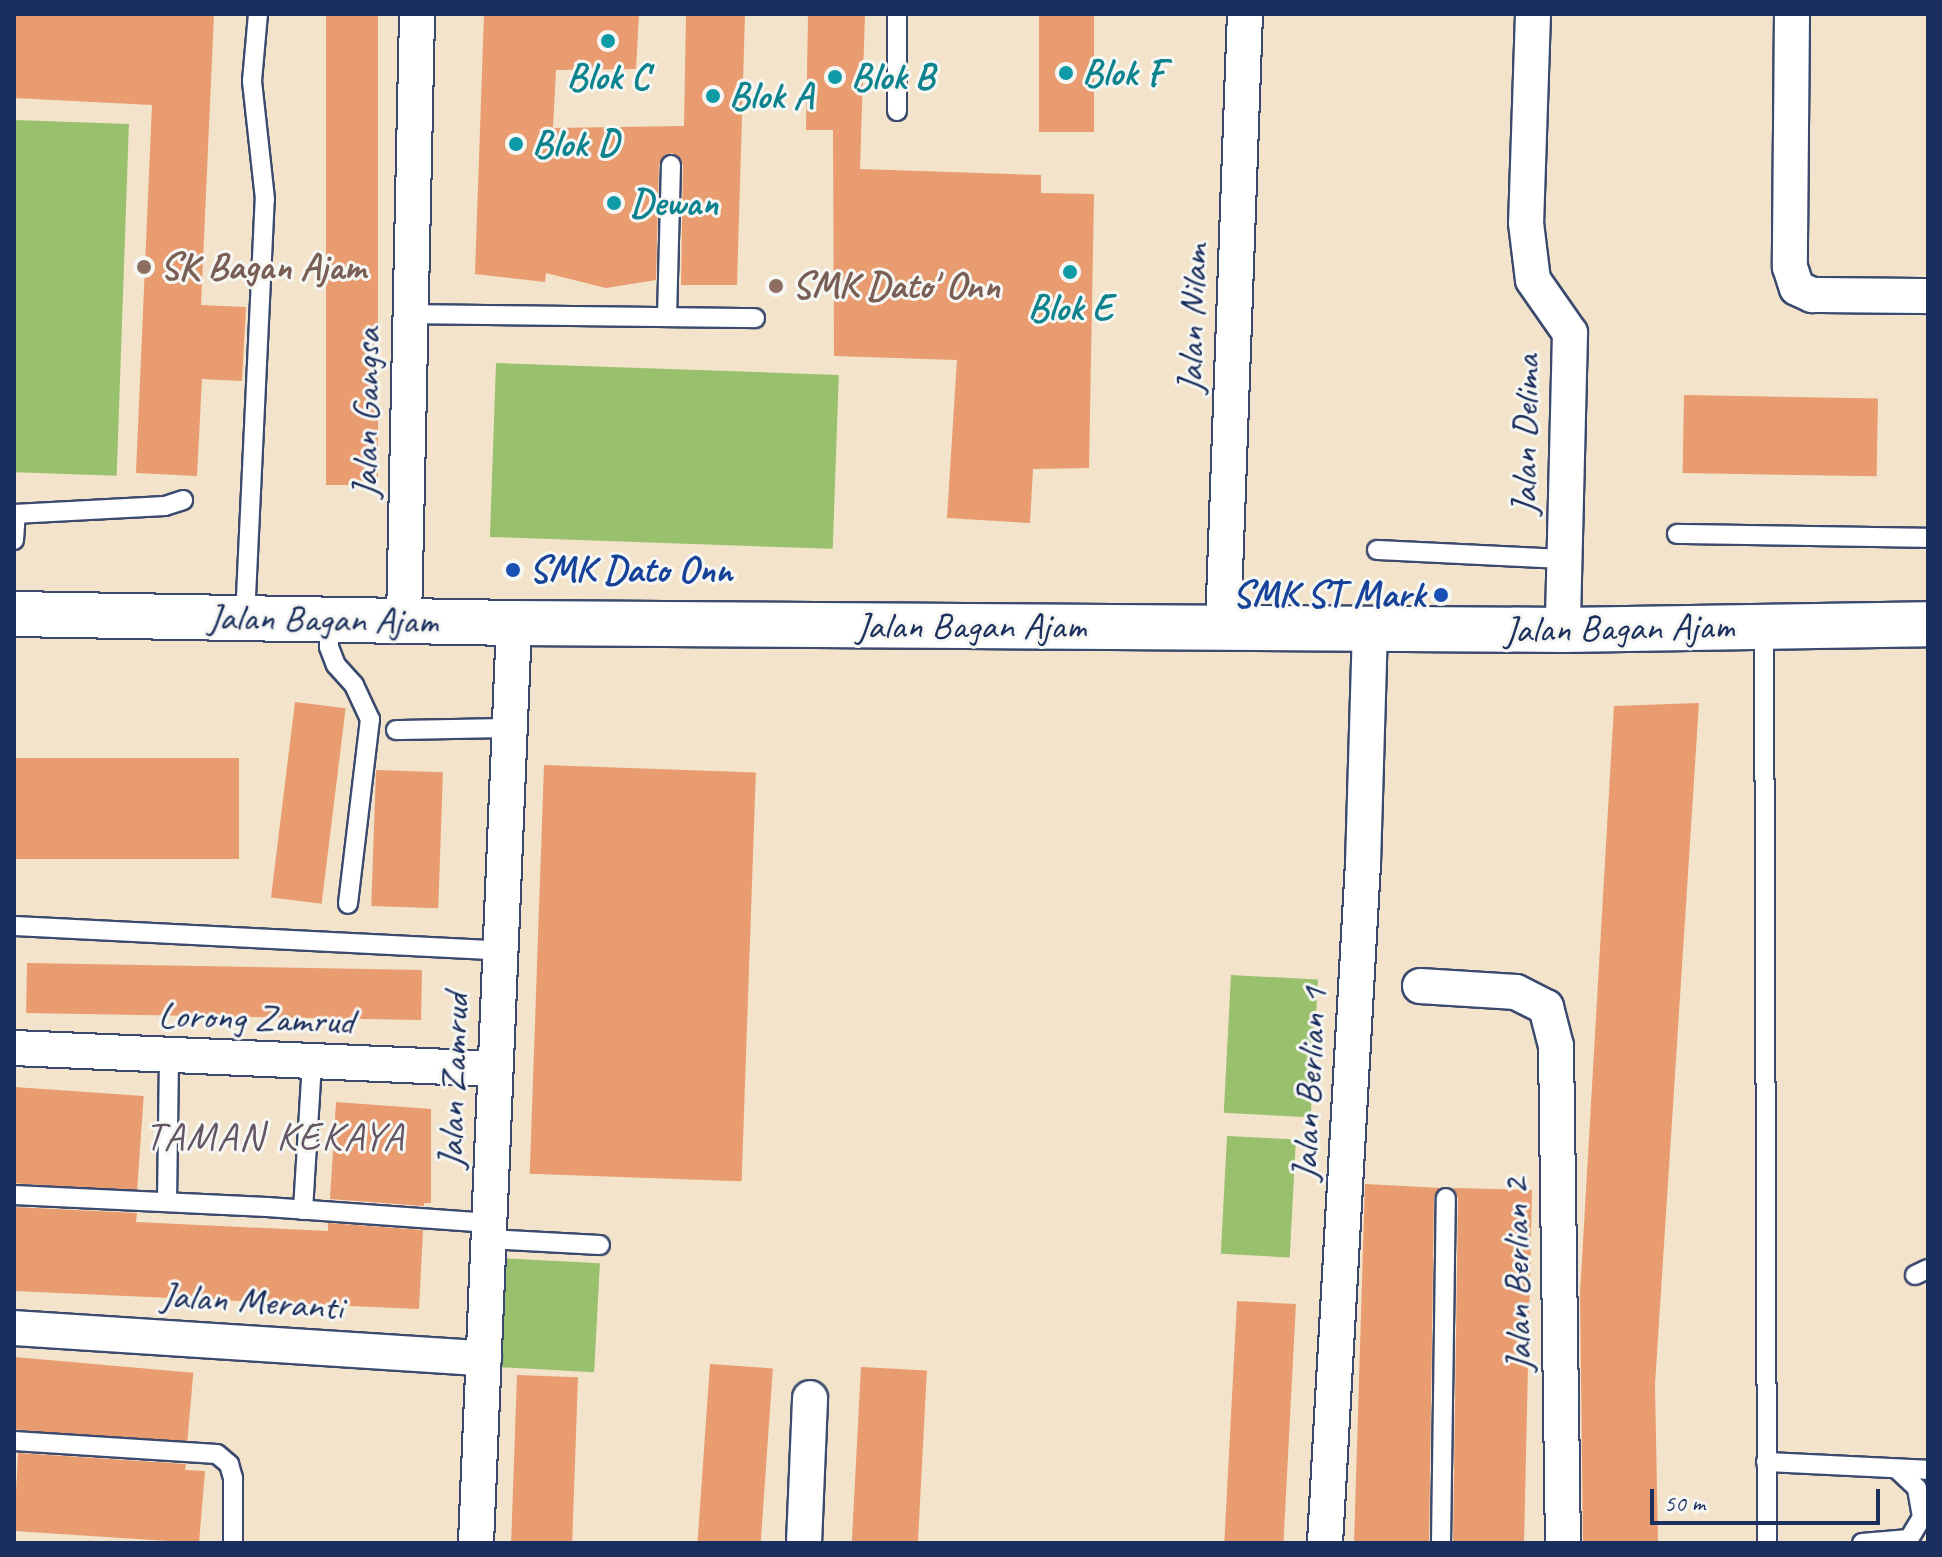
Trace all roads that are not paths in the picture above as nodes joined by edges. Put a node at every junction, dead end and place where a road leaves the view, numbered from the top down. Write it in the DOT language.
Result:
graph roads {
  1 [pos="258,14"];
  2 [pos="417,14"];
  3 [pos="897,14"];
  4 [pos="1245,14"];
  5 [pos="1533,14"];
  6 [pos="1792,14"];
  7 [pos="897,111"];
  8 [pos="671,165"];
  9 [pos="1928,296"];
  10 [pos="410,314"];
  11 [pos="667,317"];
  12 [pos="755,318"];
  13 [pos="183,500"];
  14 [pos="15,514"];
  15 [pos="1677,534"];
  16 [pos="1928,538"];
  17 [pos="14,540"];
  18 [pos="1377,550"];
  19 [pos="1564,559"];
  20 [pos="14,614"];
  21 [pos="245,618"];
  22 [pos="329,619"];
  23 [pos="404,621"];
  24 [pos="514,623"];
  25 [pos="1928,624"];
  26 [pos="1764,627"];
  27 [pos="1223,628"];
  28 [pos="1370,629"];
  29 [pos="1563,630"];
  30 [pos="510,728"];
  31 [pos="396,730"];
  32 [pos="348,904"];
  33 [pos="14,926"];
  34 [pos="500,951"];
  35 [pos="1420,986"];
  36 [pos="14,1048"];
  37 [pos="169,1057"];
  38 [pos="312,1062"];
  39 [pos="495,1069"];
  40 [pos="14,1195"];
  41 [pos="1446,1198"];
  42 [pos="167,1201"];
  43 [pos="303,1210"];
  44 [pos="489,1231"];
  45 [pos="600,1245"];
  46 [pos="14,1328"];
  47 [pos="484,1358"];
  48 [pos="810,1398"];
  49 [pos="14,1441"];
  50 [pos="1766,1462"];
  51 [pos="1898,1470"];
  52 [pos="1928,1470"];
  53 [pos="233,1543"];
  54 [pos="476,1543"];
  55 [pos="804,1543"];
  56 [pos="1325,1543"];
  57 [pos="1441,1543"];
  58 [pos="1563,1543"];
  59 [pos="1767,1543"];
  60 [pos="1862,1543"];
  1 -- 21 [label="lane"];
  2 -- 10 [label="street, Jalan Gangsa"];
  3 -- 7 [label="lane"];
  4 -- 27 [label="street, Jalan Nilam"];
  5 -- 19 [label="street, Jalan Delima"];
  6 -- 9 [label="street"];
  8 -- 11 [label="lane"];
  10 -- 11 [label="lane"];
  10 -- 23 [label="street, Jalan Gangsa"];
  11 -- 12 [label="lane"];
  13 -- 14 [label="lane"];
  14 -- 17 [label="lane"];
  15 -- 16 [label="lane"];
  18 -- 19 [label="lane"];
  19 -- 29 [label="street, Jalan Delima"];
  20 -- 21 [label="main road, Jalan Bagan Ajam"];
  21 -- 22 [label="main road, Jalan Bagan Ajam"];
  22 -- 23 [label="main road, Jalan Bagan Ajam"];
  22 -- 32 [label="lane"];
  23 -- 24 [label="main road, Jalan Bagan Ajam"];
  24 -- 27 [label="main road, Jalan Bagan Ajam"];
  24 -- 30 [label="street, Jalan Zamrud"];
  25 -- 26 [label="main road, Jalan Bagan Ajam"];
  26 -- 29 [label="main road, Jalan Bagan Ajam"];
  26 -- 50 [label="lane"];
  27 -- 28 [label="main road, Jalan Bagan Ajam"];
  28 -- 29 [label="main road, Jalan Bagan Ajam"];
  28 -- 56 [label="street, Jalan Berlian 1"];
  30 -- 31 [label="lane"];
  30 -- 34 [label="street, Jalan Zamrud"];
  33 -- 34 [label="lane"];
  34 -- 39 [label="street, Jalan Zamrud"];
  35 -- 58 [label="street, Jalan Berlian 2"];
  36 -- 37 [label="street, Lorong Zamrud"];
  37 -- 38 [label="street, Lorong Zamrud"];
  37 -- 42 [label="lane"];
  38 -- 39 [label="street, Lorong Zamrud"];
  38 -- 43 [label="lane"];
  39 -- 44 [label="street, Jalan Zamrud"];
  40 -- 42 [label="lane"];
  41 -- 57 [label="lane"];
  42 -- 43 [label="lane"];
  43 -- 44 [label="lane"];
  44 -- 45 [label="lane"];
  44 -- 47 [label="street, Jalan Zamrud"];
  46 -- 47 [label="street, Jalan Meranti"];
  47 -- 54 [label="street, Jalan Zamrud"];
  48 -- 55 [label="street"];
  49 -- 53 [label="lane"];
  50 -- 51 [label="lane"];
  50 -- 59 [label="lane"];
  51 -- 52 [label="lane"];
  51 -- 60 [label="lane"];
}
